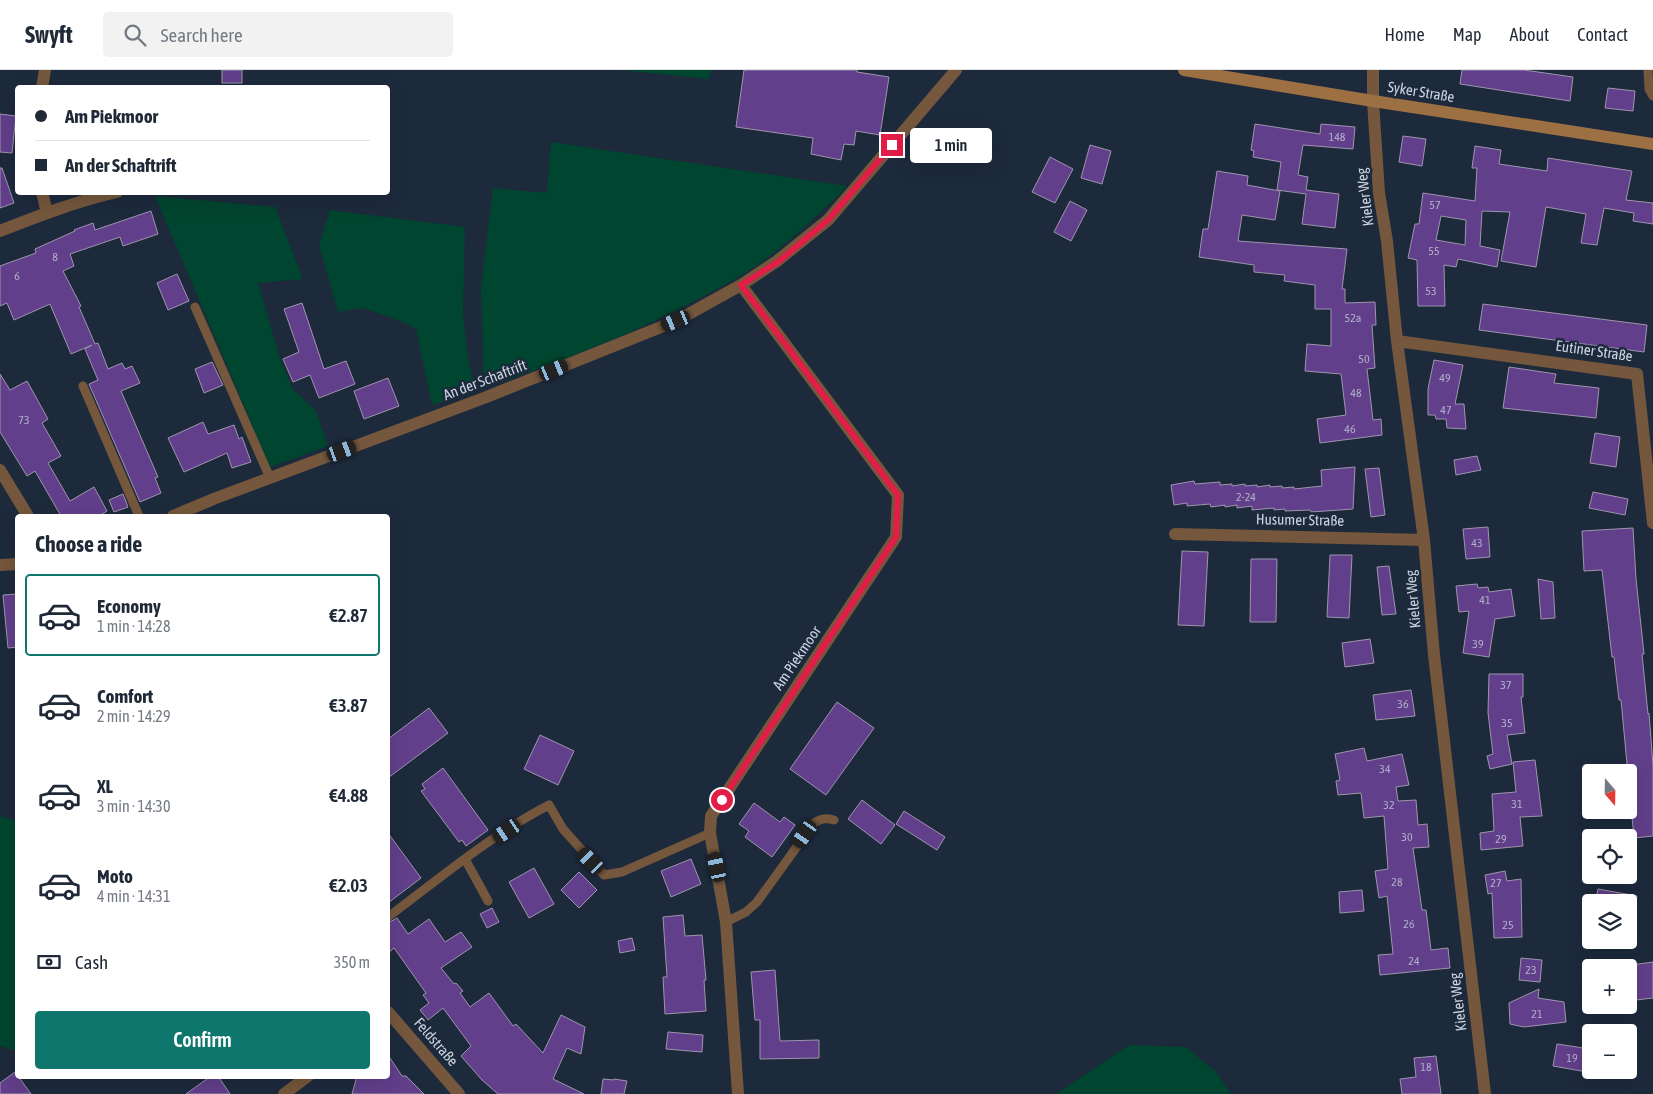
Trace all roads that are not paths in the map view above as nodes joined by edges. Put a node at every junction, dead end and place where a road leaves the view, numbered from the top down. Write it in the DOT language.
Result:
graph roads {
  1 [pos="42,70"];
  2 [pos="956,70"];
  3 [pos="1184,70"];
  4 [pos="1373,70"];
  5 [pos="1648,70"];
  6 [pos="42,85"];
  7 [pos="1653,96"];
  8 [pos="1373,101"];
  9 [pos="1653,144"];
  10 [pos="43,195"];
  11 [pos="103,195"];
  12 [pos="47,213"];
  13 [pos="0,231"];
  14 [pos="741,285"];
  15 [pos="195,307"];
  16 [pos="1397,341"];
  17 [pos="83,386"];
  18 [pos="0,470"];
  19 [pos="270,478"];
  20 [pos="27,514"];
  21 [pos="138,514"];
  22 [pos="178,514"];
  23 [pos="1653,523"];
  24 [pos="1175,534"];
  25 [pos="1424,540"];
  26 [pos="15,564"];
  27 [pos="0,565"];
  28 [pos="834,820"];
  29 [pos="710,833"];
  30 [pos="465,859"];
  31 [pos="488,901"];
  32 [pos="390,915"];
  33 [pos="726,922"];
  34 [pos="390,1017"];
  35 [pos="304,1079"];
  36 [pos="284,1094"];
  37 [pos="459,1094"];
  38 [pos="738,1094"];
  39 [pos="1484,1094"];
  1 -- 6 [label="street"];
  2 -- 14 [label="street, An der Schaftrift"];
  3 -- 8 [label="main road, Syker Straße"];
  4 -- 8 [label="street, Kieler Weg"];
  5 -- 7 [label="lane"];
  8 -- 9 [label="main road, Syker Straße"];
  8 -- 16 [label="street, Kieler Weg"];
  10 -- 12 [label="street"];
  11 -- 12 [label="street"];
  12 -- 13 [label="street"];
  14 -- 19 [label="street, An der Schaftrift"];
  14 -- 29 [label="street, Am Piekmoor"];
  15 -- 19 [label="lane"];
  16 -- 23 [label="street, Eutiner Straße"];
  16 -- 25 [label="street, Kieler Weg"];
  17 -- 21 [label="lane"];
  18 -- 20 [label="street"];
  19 -- 22 [label="street, An der Schaftrift"];
  24 -- 25 [label="street, Husumer Straße"];
  25 -- 39 [label="street, Kieler Weg"];
  26 -- 27 [label="street"];
  28 -- 33 [label="lane"];
  29 -- 30 [label="lane"];
  29 -- 33 [label="street, Am Piekmoor"];
  30 -- 31 [label="lane"];
  30 -- 32 [label="lane"];
  33 -- 38 [label="street, Am Piekmoor"];
  34 -- 37 [label="street, Feldstraße"];
  35 -- 36 [label="street"];
}
